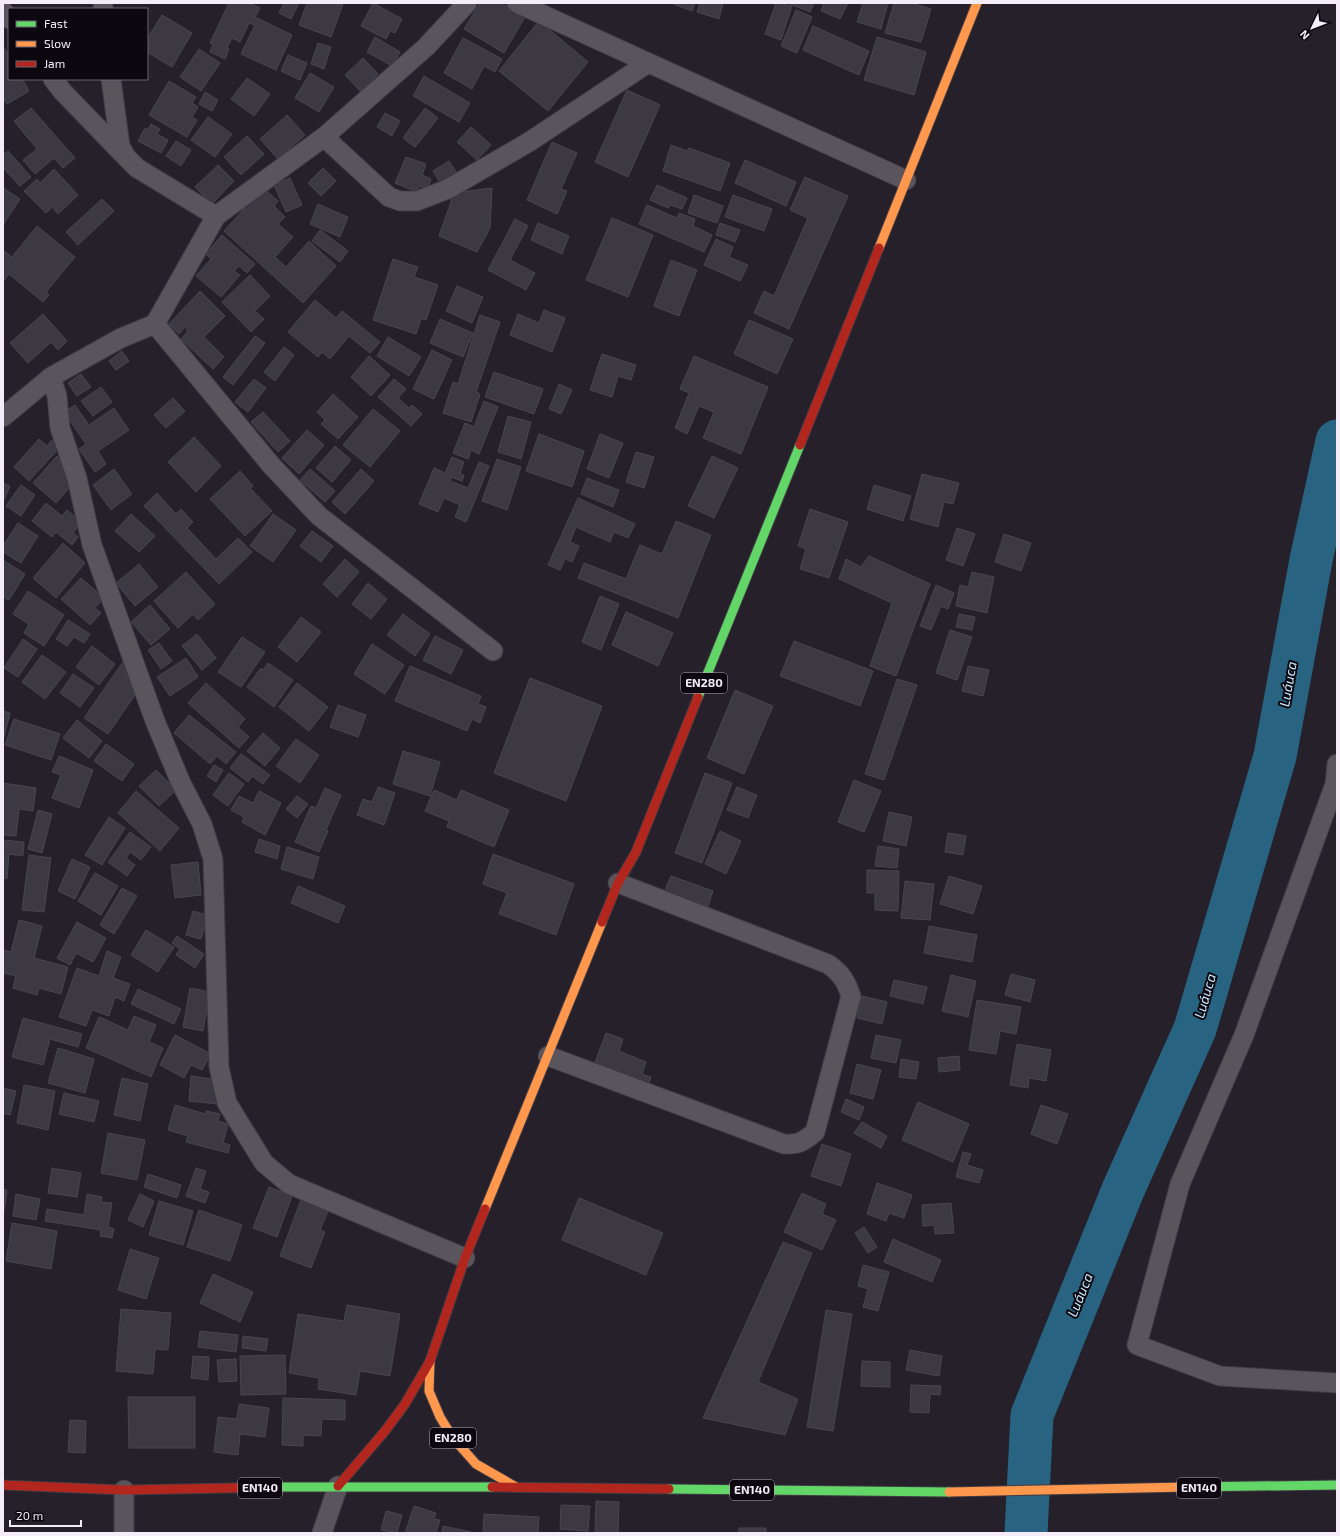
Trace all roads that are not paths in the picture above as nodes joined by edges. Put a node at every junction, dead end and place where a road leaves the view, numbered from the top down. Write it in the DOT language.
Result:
graph roads {
  1 [pos="466,3"];
  2 [pos="517,3"];
  3 [pos="976,3"];
  4 [pos="648,63"];
  5 [pos="54,80"];
  6 [pos="111,80"];
  7 [pos="324,137"];
  8 [pos="126,158"];
  9 [pos="906,180"];
  10 [pos="216,216"];
  11 [pos="155,324"];
  12 [pos="51,377"];
  13 [pos="3,418"];
  14 [pos="493,651"];
  15 [pos="1337,764"];
  16 [pos="618,883"];
  17 [pos="548,1056"];
  18 [pos="465,1258"];
  19 [pos="430,1361"];
  20 [pos="1337,1383"];
  21 [pos="3,1485"];
  22 [pos="1337,1485"];
  23 [pos="338,1486"];
  24 [pos="517,1488"];
  25 [pos="124,1490"];
  26 [pos="124,1533"];
  27 [pos="322,1533"];
  1 -- 7 [label="street"];
  2 -- 4 [label="street"];
  3 -- 9 [label="main road, EN280"];
  4 -- 7 [label="street"];
  4 -- 9 [label="street"];
  5 -- 8 [label="street"];
  6 -- 8 [label="street"];
  7 -- 10 [label="street"];
  8 -- 10 [label="street"];
  9 -- 16 [label="main road, EN280"];
  10 -- 11 [label="street"];
  11 -- 12 [label="street"];
  11 -- 14 [label="street"];
  12 -- 13 [label="street"];
  12 -- 18 [label="street"];
  15 -- 20 [label="street"];
  16 -- 17 [label="main road, EN280"];
  16 -- 17 [label="street"];
  17 -- 18 [label="main road, EN280"];
  18 -- 19 [label="main road, EN280"];
  19 -- 23 [label="main road, EN280"];
  19 -- 24 [label="main road, EN280"];
  21 -- 25 [label="main road, EN140"];
  22 -- 24 [label="main road, EN140"];
  23 -- 24 [label="main road, EN140"];
  23 -- 25 [label="main road, EN140"];
  23 -- 27 [label="street"];
  25 -- 26 [label="street"];
}
